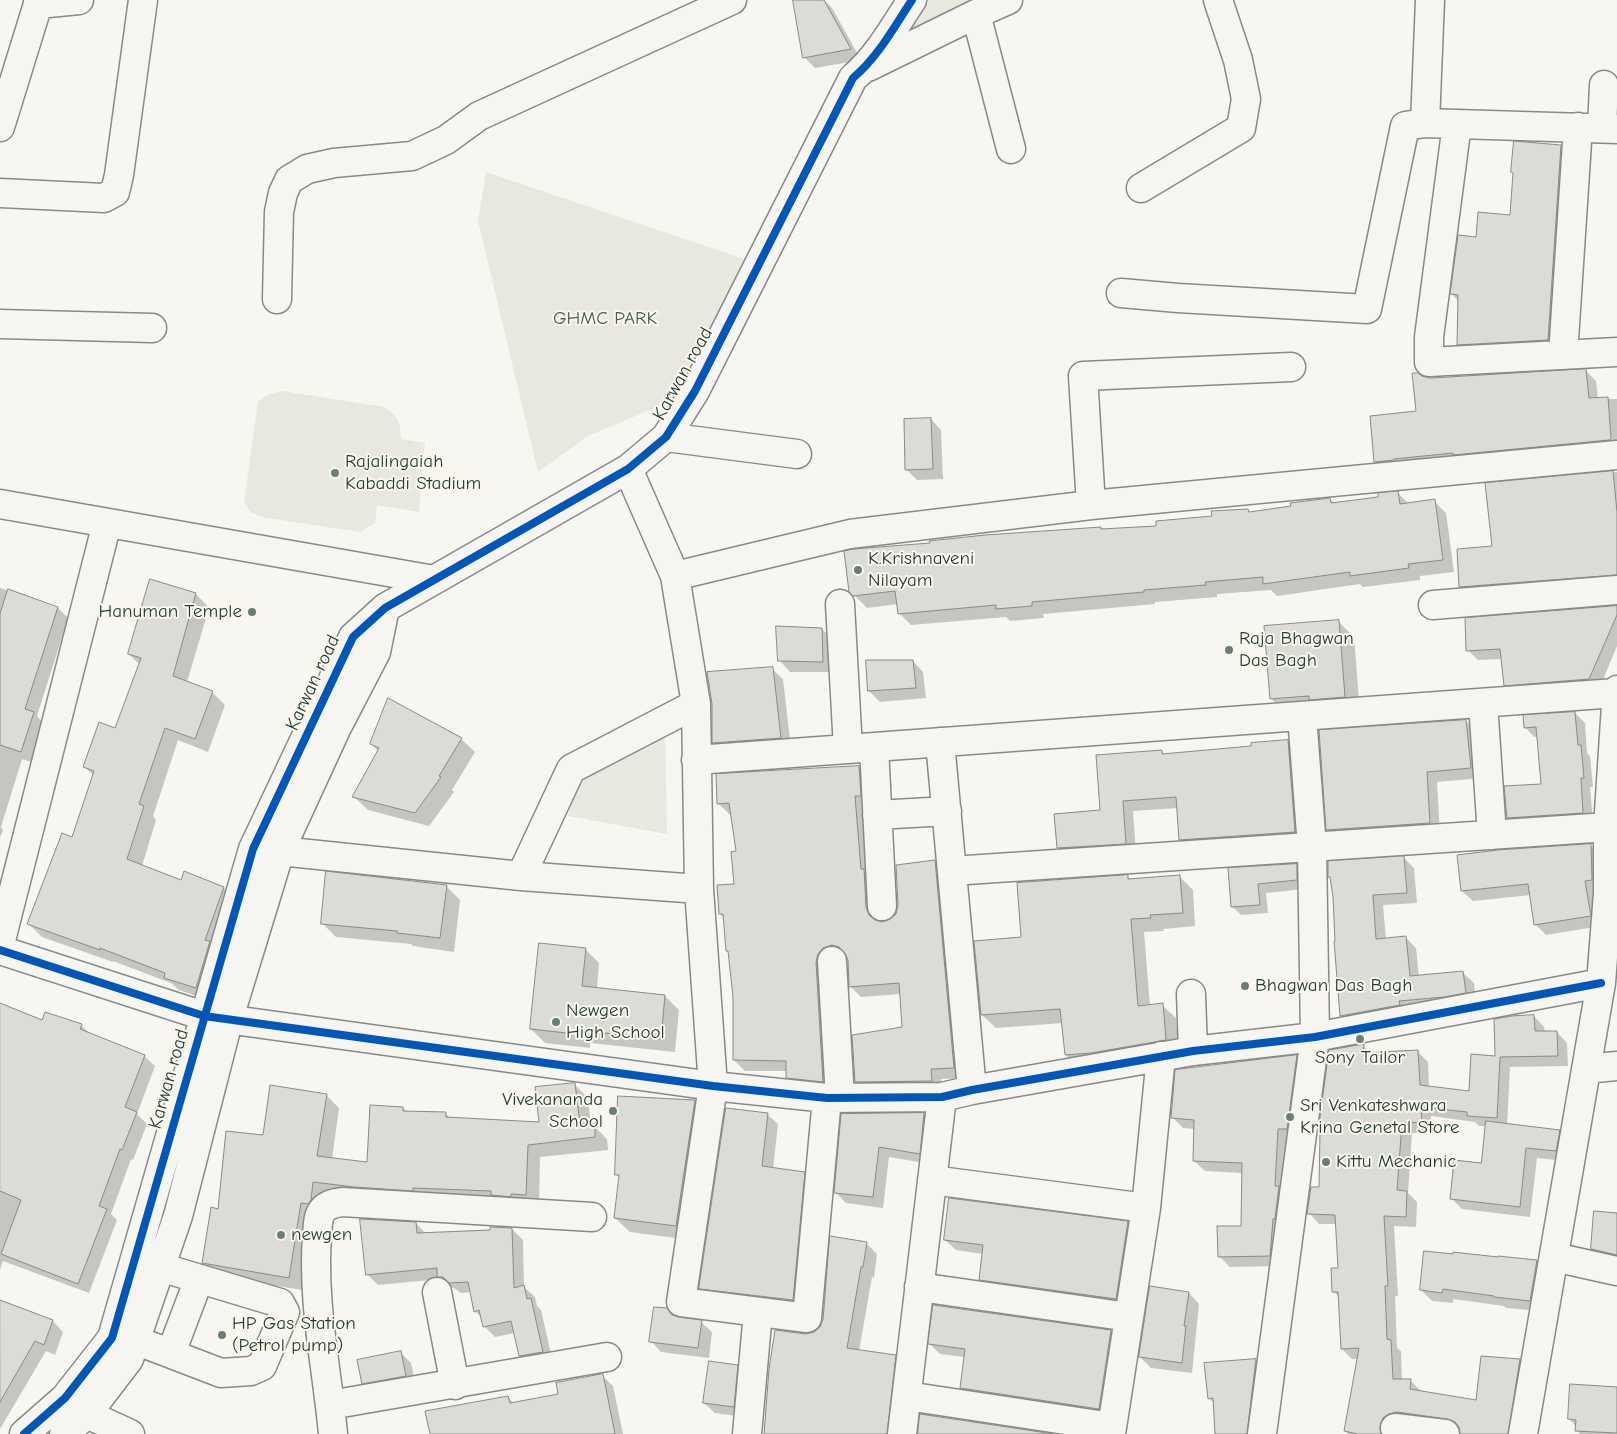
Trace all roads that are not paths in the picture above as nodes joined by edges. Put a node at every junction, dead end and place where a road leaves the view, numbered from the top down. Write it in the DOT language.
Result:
graph roads {
  1 [pos="79,0"];
  2 [pos="143,0"];
  3 [pos="732,0"];
  4 [pos="912,0"];
  5 [pos="1008,0"];
  6 [pos="1218,0"];
  7 [pos="1430,0"];
  8 [pos="38,2"];
  9 [pos="976,14"];
  10 [pos="865,68"];
  11 [pos="1604,85"];
  12 [pos="1425,123"];
  13 [pos="1457,124"];
  14 [pos="0,126"];
  15 [pos="1599,128"];
  16 [pos="1011,149"];
  17 [pos="1141,188"];
  18 [pos="0,193"];
  19 [pos="1121,293"];
  20 [pos="277,299"];
  21 [pos="0,324"];
  22 [pos="152,328"];
  23 [pos="1617,352"];
  24 [pos="1563,355"];
  25 [pos="1291,367"];
  26 [pos="666,437"];
  27 [pos="797,454"];
  28 [pos="1617,454"];
  29 [pos="628,469"];
  30 [pos="0,504"];
  31 [pos="1091,505"];
  32 [pos="107,523"];
  33 [pos="675,576"];
  34 [pos="434,580"];
  35 [pos="1617,590"];
  36 [pos="840,604"];
  37 [pos="1433,605"];
  38 [pos="385,608"];
  39 [pos="1616,691"];
  40 [pos="1483,703"];
  41 [pos="696,704"];
  42 [pos="1302,716"];
  43 [pos="940,742"];
  44 [pos="861,748"];
  45 [pos="696,760"];
  46 [pos="947,811"];
  47 [pos="878,815"];
  48 [pos="1608,827"];
  49 [pos="1492,835"];
  50 [pos="1312,847"];
  51 [pos="280,851"];
  52 [pos="952,871"];
  53 [pos="520,876"];
  54 [pos="699,889"];
  55 [pos="1612,893"];
  56 [pos="882,906"];
  57 [pos="0,944"];
  58 [pos="0,950"];
  59 [pos="832,961"];
  60 [pos="1601,983"];
  61 [pos="1191,994"];
  62 [pos="217,1017"];
  63 [pos="1315,1037"];
  64 [pos="1193,1051"];
  65 [pos="1161,1056"];
  66 [pos="1617,1066"];
  67 [pos="1586,1069"];
  68 [pos="713,1086"];
  69 [pos="972,1090"];
  70 [pos="942,1097"];
  71 [pos="833,1098"];
  72 [pos="932,1180"];
  73 [pos="1146,1208"];
  74 [pos="592,1216"];
  75 [pos="1554,1257"];
  76 [pos="160,1267"];
  77 [pos="1617,1271"];
  78 [pos="199,1279"];
  79 [pos="920,1287"];
  80 [pos="438,1292"];
  81 [pos="758,1312"];
  82 [pos="1130,1316"];
  83 [pos="135,1340"];
  84 [pos="171,1353"];
  85 [pos="608,1357"];
  86 [pos="455,1385"];
  87 [pos="907,1396"];
  88 [pos="65,1398"];
  89 [pos="330,1406"];
  90 [pos="87,1414"];
  91 [pos="1395,1428"];
  92 [pos="1112,1431"];
  93 [pos="24,1434"];
  94 [pos="64,1434"];
  95 [pos="130,1434"];
  96 [pos="333,1434"];
  97 [pos="747,1434"];
  98 [pos="902,1434"];
  99 [pos="1262,1434"];
  100 [pos="1445,1434"];
  101 [pos="1523,1434"];
  1 -- 8 [label="street"];
  2 -- 18 [label="street"];
  3 -- 20 [label="street"];
  4 -- 10 [label="street, Karwan road"];
  5 -- 9 [label="street"];
  6 -- 17 [label="street"];
  7 -- 12 [label="street"];
  8 -- 14 [label="street"];
  9 -- 10 [label="street"];
  9 -- 16 [label="street"];
  10 -- 26 [label="street, Karwan road"];
  11 -- 15 [label="street"];
  12 -- 13 [label="street"];
  12 -- 19 [label="street"];
  13 -- 15 [label="street"];
  13 -- 24 [label="street"];
  15 -- 24 [label="street"];
  21 -- 22 [label="street"];
  23 -- 24 [label="street"];
  25 -- 31 [label="street"];
  26 -- 27 [label="street"];
  26 -- 29 [label="street, Karwan road"];
  28 -- 31 [label="street"];
  29 -- 33 [label="street"];
  29 -- 34 [label="street, Karwan road"];
  30 -- 32 [label="street"];
  31 -- 33 [label="street"];
  32 -- 34 [label="street"];
  32 -- 57 [label="street"];
  33 -- 41 [label="street"];
  34 -- 38 [label="street, Karwan road"];
  35 -- 37 [label="street"];
  36 -- 44 [label="street"];
  38 -- 51 [label="street, Karwan road"];
  38 -- 62 [label="street, Karwan road"];
  39 -- 40 [label="street"];
  39 -- 48 [label="street"];
  40 -- 42 [label="street"];
  40 -- 49 [label="street"];
  41 -- 45 [label="street"];
  41 -- 53 [label="street"];
  42 -- 43 [label="street"];
  42 -- 50 [label="street"];
  43 -- 44 [label="street"];
  43 -- 46 [label="street"];
  44 -- 45 [label="street"];
  44 -- 47 [label="street"];
  45 -- 54 [label="street"];
  46 -- 47 [label="street"];
  46 -- 52 [label="street"];
  47 -- 56 [label="street"];
  48 -- 49 [label="street"];
  48 -- 55 [label="street"];
  49 -- 50 [label="street"];
  50 -- 52 [label="street"];
  50 -- 63 [label="street"];
  51 -- 53 [label="street"];
  51 -- 62 [label="street, Karwan road"];
  52 -- 69 [label="street"];
  53 -- 54 [label="street"];
  54 -- 68 [label="street"];
  55 -- 60 [label="street"];
  58 -- 62 [label="street"];
  59 -- 71 [label="street"];
  60 -- 63 [label="street"];
  60 -- 67 [label="street"];
  61 -- 64 [label="street"];
  62 -- 68 [label="street"];
  62 -- 76 [label="street, Karwan road"];
  62 -- 88 [label="street, Karwan road"];
  63 -- 64 [label="street"];
  63 -- 99 [label="street"];
  64 -- 65 [label="street"];
  65 -- 69 [label="street"];
  65 -- 73 [label="street"];
  66 -- 67 [label="street"];
  67 -- 75 [label="street"];
  68 -- 71 [label="street"];
  68 -- 81 [label="street"];
  69 -- 70 [label="street"];
  70 -- 71 [label="street"];
  70 -- 72 [label="street"];
  71 -- 81 [label="street"];
  72 -- 73 [label="street"];
  72 -- 79 [label="street"];
  73 -- 82 [label="street"];
  74 -- 89 [label="street"];
  75 -- 77 [label="street"];
  75 -- 101 [label="street"];
  76 -- 78 [label="street"];
  76 -- 83 [label="street, Karwan road"];
  78 -- 84 [label="street"];
  78 -- 84 [label="street"];
  79 -- 82 [label="street"];
  79 -- 87 [label="street"];
  80 -- 86 [label="street"];
  81 -- 97 [label="street"];
  82 -- 92 [label="street"];
  83 -- 84 [label="street"];
  83 -- 90 [label="street, Karwan road"];
  85 -- 86 [label="street"];
  86 -- 89 [label="street"];
  87 -- 92 [label="street"];
  87 -- 98 [label="street"];
  88 -- 90 [label="street"];
  88 -- 93 [label="street, Karwan road"];
  89 -- 96 [label="street"];
  90 -- 94 [label="street, Karwan road"];
  90 -- 95 [label="street"];
  91 -- 100 [label="street"];
}
